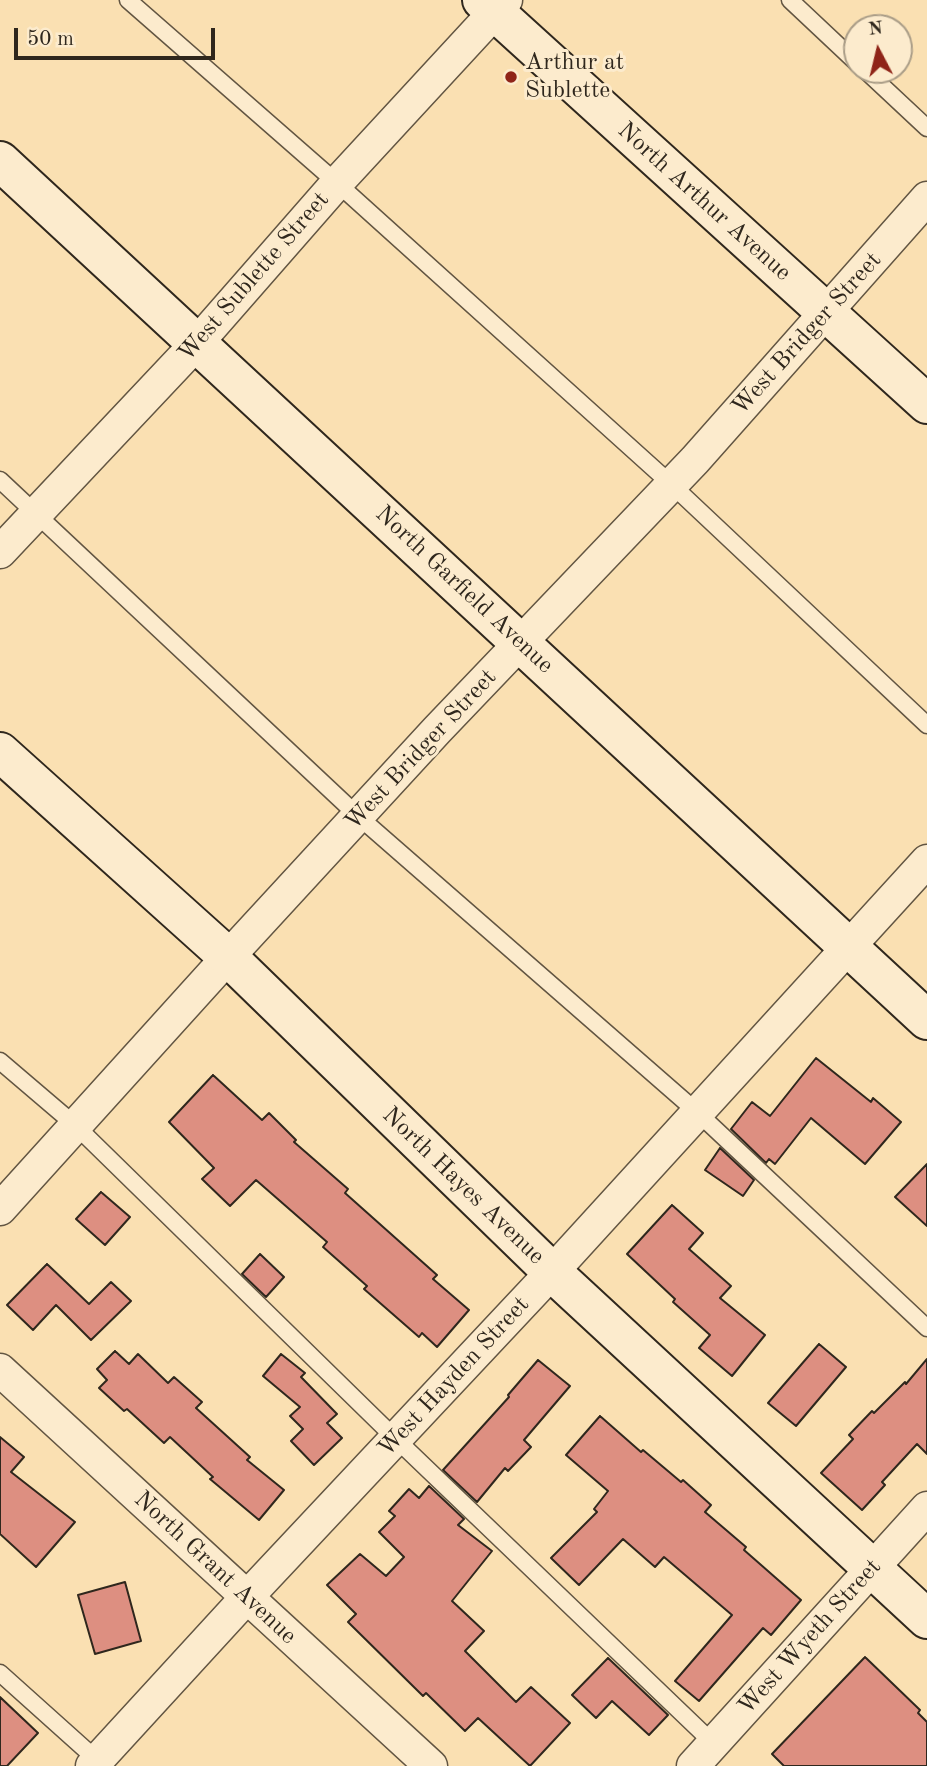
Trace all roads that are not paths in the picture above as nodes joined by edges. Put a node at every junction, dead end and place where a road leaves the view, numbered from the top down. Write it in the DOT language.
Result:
graph roads {
  1 [pos="128,0"];
  2 [pos="790,0"];
  3 [pos="494,4"];
  4 [pos="843,49"];
  5 [pos="880,84"];
  6 [pos="927,128"];
  7 [pos="0,161"];
  8 [pos="337,183"];
  9 [pos="927,198"];
  10 [pos="826,313"];
  11 [pos="197,344"];
  12 [pos="927,404"];
  13 [pos="0,480"];
  14 [pos="672,485"];
  15 [pos="37,514"];
  16 [pos="0,552"];
  17 [pos="520,643"];
  18 [pos="927,725"];
  19 [pos="0,752"];
  20 [pos="359,816"];
  21 [pos="927,861"];
  22 [pos="849,947"];
  23 [pos="228,957"];
  24 [pos="927,1020"];
  25 [pos="0,1060"];
  26 [pos="697,1112"];
  27 [pos="75,1125"];
  28 [pos="0,1209"];
  29 [pos="552,1272"];
  30 [pos="927,1328"];
  31 [pos="0,1370"];
  32 [pos="396,1439"];
  33 [pos="927,1508"];
  34 [pos="872,1569"];
  35 [pos="247,1597"];
  36 [pos="927,1619"];
  37 [pos="0,1673"];
  38 [pos="703,1755"];
  39 [pos="95,1763"];
  40 [pos="431,1766"];
  1 -- 8 [label="lane"];
  2 -- 4 [label="lane"];
  3 -- 8 [label="street, West Sublette Street"];
  3 -- 10 [label="street, North Arthur Avenue"];
  5 -- 6 [label="lane"];
  7 -- 11 [label="street, North Garfield Avenue"];
  8 -- 11 [label="street, West Sublette Street"];
  8 -- 14 [label="lane"];
  9 -- 10 [label="street, West Bridger Street"];
  10 -- 12 [label="street, North Arthur Avenue"];
  10 -- 14 [label="street, West Bridger Street"];
  11 -- 15 [label="street, West Sublette Street"];
  11 -- 17 [label="street, North Garfield Avenue"];
  13 -- 15 [label="lane"];
  14 -- 17 [label="street, West Bridger Street"];
  14 -- 18 [label="lane"];
  15 -- 16 [label="street, West Sublette Street"];
  15 -- 20 [label="lane"];
  17 -- 20 [label="street, West Bridger Street"];
  17 -- 22 [label="street, North Garfield Avenue"];
  19 -- 23 [label="street, North Hayes Avenue"];
  20 -- 23 [label="street, West Bridger Street"];
  20 -- 26 [label="lane"];
  21 -- 22 [label="street, West Hayden Street"];
  22 -- 24 [label="street, North Garfield Avenue"];
  22 -- 26 [label="street, West Hayden Street"];
  23 -- 27 [label="street, West Bridger Street"];
  23 -- 29 [label="street, North Hayes Avenue"];
  25 -- 27 [label="lane"];
  26 -- 29 [label="street, West Hayden Street"];
  26 -- 30 [label="lane"];
  27 -- 28 [label="street, West Bridger Street"];
  27 -- 32 [label="lane"];
  29 -- 32 [label="street, West Hayden Street"];
  29 -- 34 [label="street, North Hayes Avenue"];
  31 -- 35 [label="street, North Grant Avenue"];
  32 -- 35 [label="street, West Hayden Street"];
  32 -- 38 [label="lane"];
  33 -- 34 [label="street, West Wyeth Street"];
  34 -- 36 [label="street, North Hayes Avenue"];
  34 -- 38 [label="street, West Wyeth Street"];
  35 -- 39 [label="street, West Hayden Street"];
  35 -- 40 [label="street, North Grant Avenue"];
  37 -- 39 [label="lane"];
}
